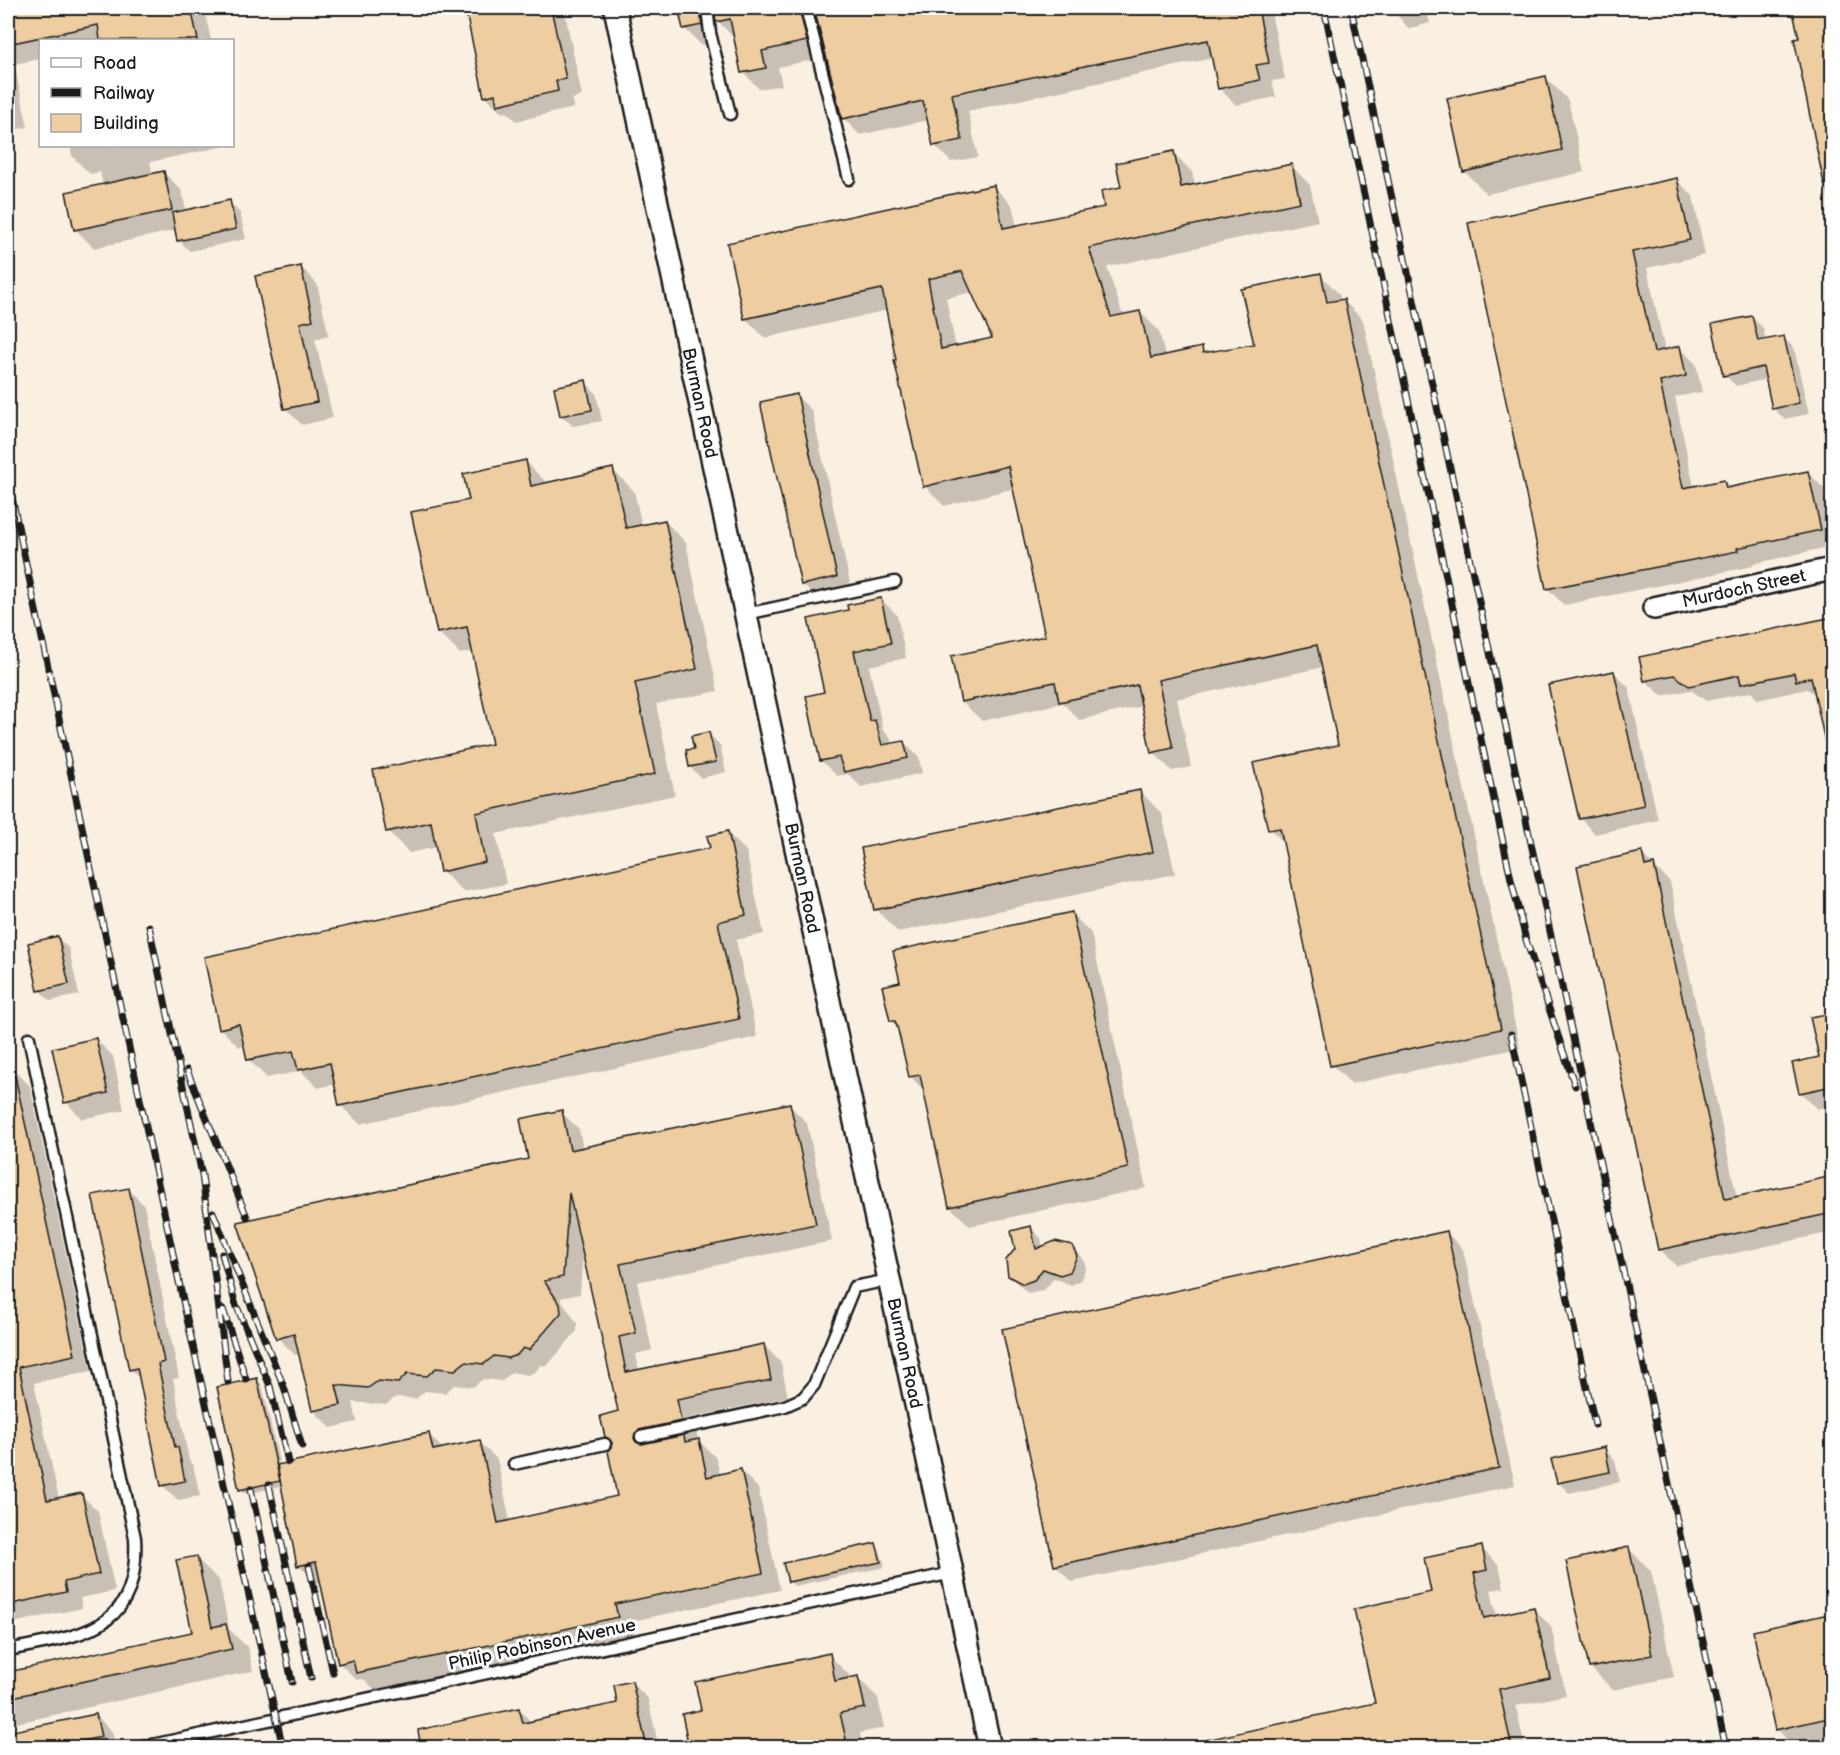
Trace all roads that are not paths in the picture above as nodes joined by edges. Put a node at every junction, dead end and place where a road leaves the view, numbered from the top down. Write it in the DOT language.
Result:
graph roads {
  1 [pos="615,8"];
  2 [pos="707,8"];
  3 [pos="806,8"];
  4 [pos="729,114"];
  5 [pos="849,179"];
  6 [pos="1833,569"];
  7 [pos="895,582"];
  8 [pos="1654,608"];
  9 [pos="746,614"];
  10 [pos="29,1038"];
  11 [pos="889,1280"];
  12 [pos="641,1437"];
  13 [pos="605,1444"];
  14 [pos="514,1464"];
  15 [pos="952,1573"];
  16 [pos="8,1650"];
  17 [pos="138,1748"];
  18 [pos="990,1748"];
  1 -- 9 [label="street, Burman Road"];
  2 -- 4 [label="lane"];
  3 -- 5 [label="lane"];
  6 -- 8 [label="street, Murdoch Street"];
  7 -- 9 [label="lane"];
  9 -- 11 [label="street, Burman Road"];
  10 -- 16 [label="lane"];
  11 -- 12 [label="lane"];
  11 -- 15 [label="street, Burman Road"];
  13 -- 14 [label="lane"];
  15 -- 17 [label="lane, Philip Robinson Avenue"];
  15 -- 18 [label="street, Burman Road"];
}
